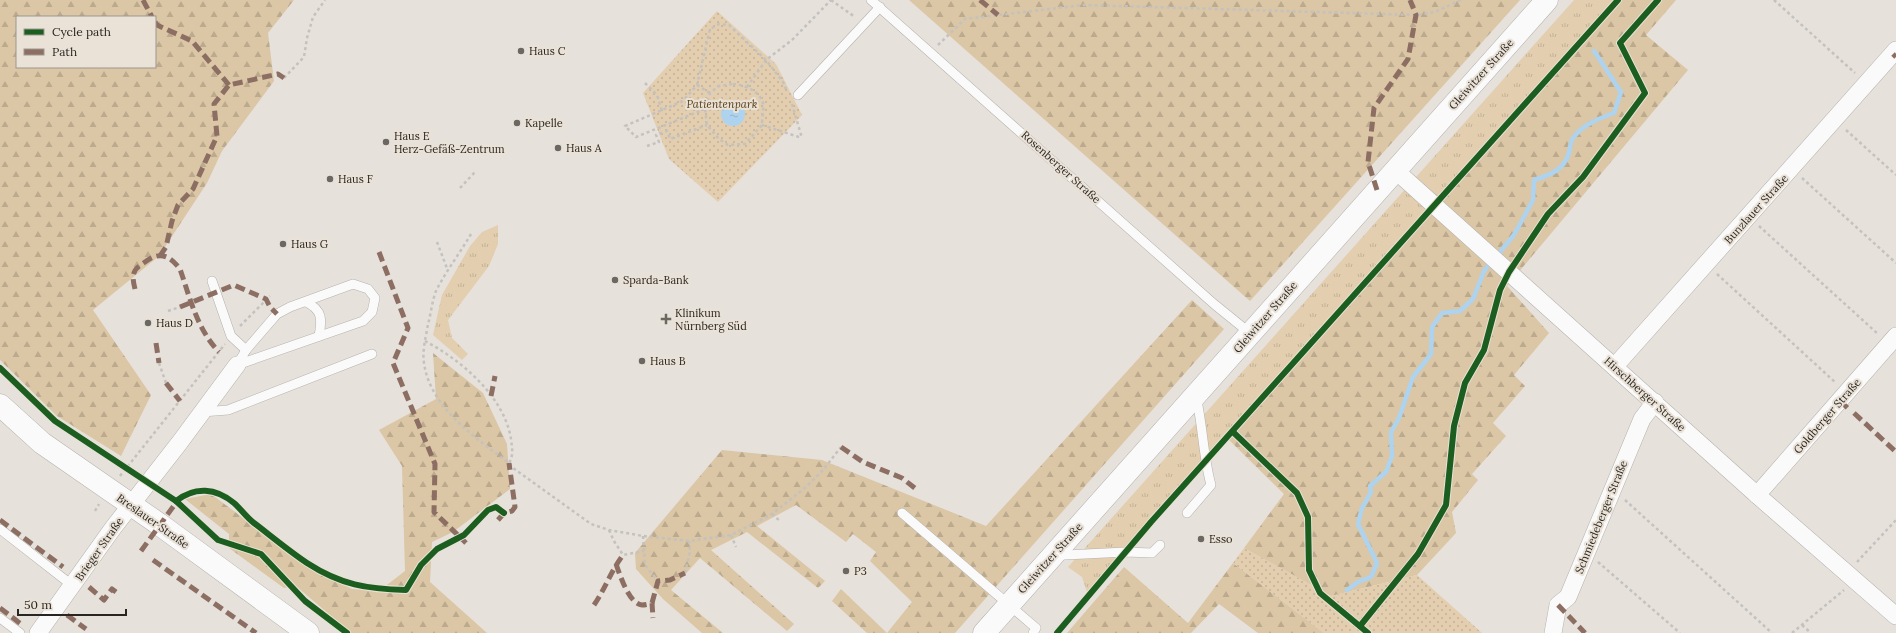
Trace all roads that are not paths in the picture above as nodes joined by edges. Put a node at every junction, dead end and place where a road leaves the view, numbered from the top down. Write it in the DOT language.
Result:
graph roads {
  1 [pos="871,0"];
  2 [pos="1547,0"];
  3 [pos="880,7"];
  4 [pos="1896,50"];
  5 [pos="794,98"];
  6 [pos="1395,170"];
  7 [pos="212,281"];
  8 [pos="306,302"];
  9 [pos="1251,334"];
  10 [pos="318,336"];
  11 [pos="1892,340"];
  12 [pos="246,350"];
  13 [pos="372,354"];
  14 [pos="237,365"];
  15 [pos="1615,366"];
  16 [pos="1196,394"];
  17 [pos="1655,402"];
  18 [pos="0,405"];
  19 [pos="202,412"];
  20 [pos="1757,495"];
  21 [pos="131,505"];
  22 [pos="902,513"];
  23 [pos="1187,513"];
  24 [pos="0,530"];
  25 [pos="1160,545"];
  26 [pos="1057,552"];
  27 [pos="73,586"];
  28 [pos="1009,604"];
  29 [pos="1896,616"];
  30 [pos="0,618"];
  31 [pos="20,633"];
  32 [pos="38,633"];
  33 [pos="308,633"];
  34 [pos="984,633"];
  35 [pos="1033,633"];
  36 [pos="1553,633"];
  1 -- 3 [label="lane, Rosenberger Straße"];
  2 -- 6 [label="main road, Gleiwitzer Straße"];
  3 -- 5 [label="lane"];
  3 -- 9 [label="lane, Rosenberger Straße"];
  4 -- 15 [label="street, Bunzlauer Straße"];
  6 -- 9 [label="main road, Gleiwitzer Straße"];
  6 -- 15 [label="street, Hirschberger Straße"];
  7 -- 12 [label="lane"];
  8 -- 10 [label="lane"];
  8 -- 10 [label="lane"];
  8 -- 12 [label="lane"];
  9 -- 16 [label="main road, Gleiwitzer Straße"];
  10 -- 14 [label="lane"];
  11 -- 20 [label="street, Goldberger Straße"];
  12 -- 14 [label="lane"];
  13 -- 19 [label="lane"];
  14 -- 19 [label="street, Brieger Straße"];
  15 -- 17 [label="street, Hirschberger Straße"];
  16 -- 23 [label="lane"];
  16 -- 26 [label="main road, Gleiwitzer Straße"];
  17 -- 20 [label="street, Hirschberger Straße"];
  17 -- 36 [label="street, Schmiedeberger Straße"];
  18 -- 21 [label="main road, Breslauer Straße"];
  19 -- 21 [label="street, Brieger Straße"];
  20 -- 29 [label="street, Hirschberger Straße"];
  21 -- 27 [label="street, Brieger Straße"];
  21 -- 33 [label="main road, Breslauer Straße"];
  22 -- 28 [label="lane"];
  24 -- 27 [label="lane"];
  25 -- 26 [label="lane"];
  26 -- 28 [label="main road, Gleiwitzer Straße"];
  27 -- 32 [label="street, Brieger Straße"];
  28 -- 34 [label="main road, Gleiwitzer Straße"];
  28 -- 35 [label="lane"];
  30 -- 31 [label="lane"];
}
